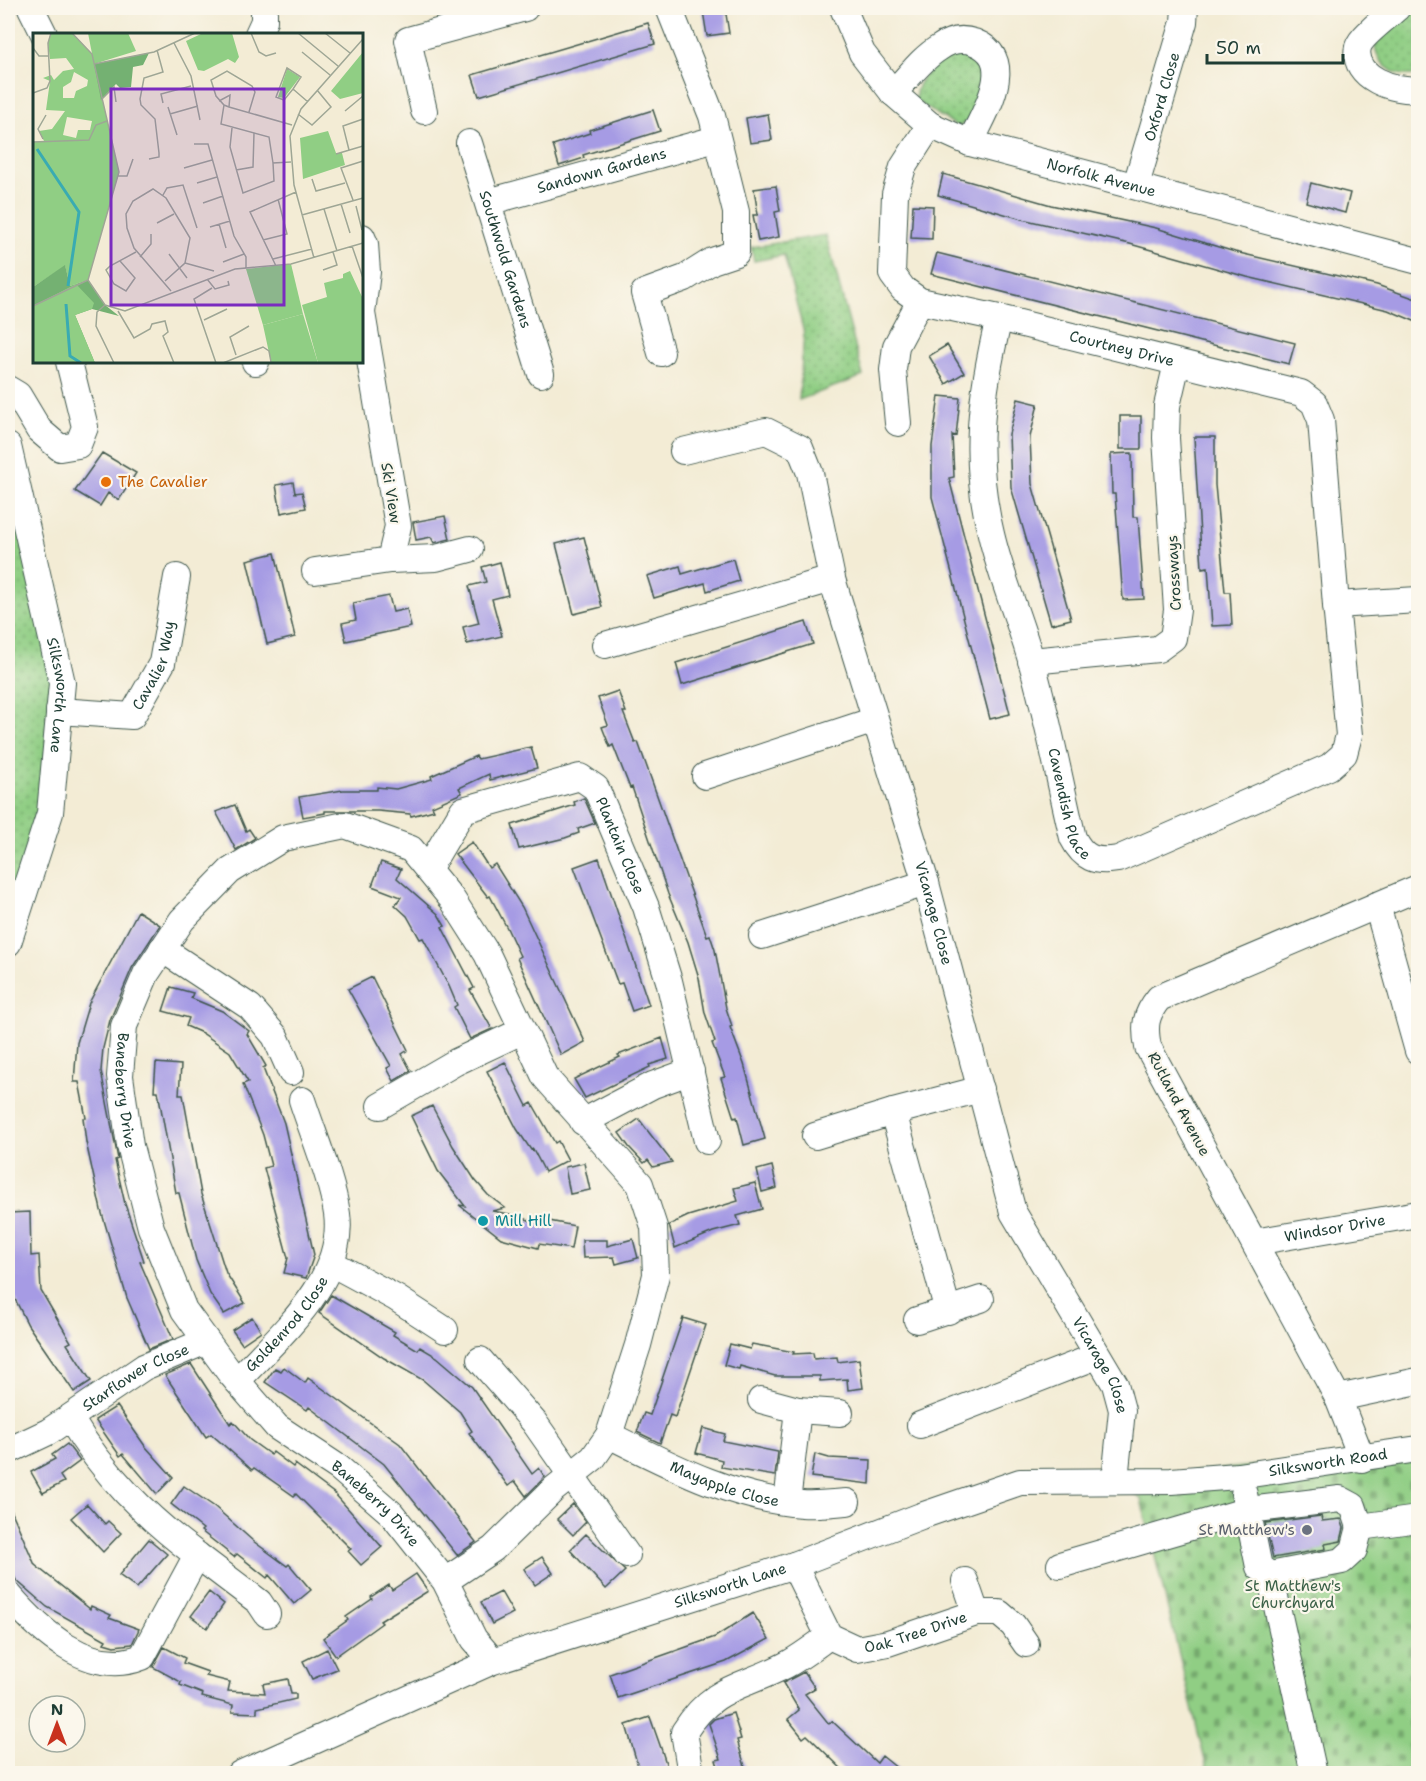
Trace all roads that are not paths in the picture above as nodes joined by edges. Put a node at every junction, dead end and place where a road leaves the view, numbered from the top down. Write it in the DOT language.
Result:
graph roads {
  1 [pos="31,8"];
  2 [pos="264,8"];
  3 [pos="525,8"];
  4 [pos="669,8"];
  5 [pos="843,8"];
  6 [pos="1185,8"];
  7 [pos="1397,8"];
  8 [pos="44,33"];
  9 [pos="258,33"];
  10 [pos="1419,88"];
  11 [pos="893,93"];
  12 [pos="424,111"];
  13 [pos="930,125"];
  14 [pos="716,140"];
  15 [pos="970,142"];
  16 [pos="469,143"];
  17 [pos="1136,185"];
  18 [pos="488,202"];
  19 [pos="363,239"];
  20 [pos="1419,261"];
  21 [pos="920,301"];
  22 [pos="363,305"];
  23 [pos="999,318"];
  24 [pos="363,326"];
  25 [pos="365,351"];
  26 [pos="661,353"];
  27 [pos="69,363"];
  28 [pos="1177,363"];
  29 [pos="541,374"];
  30 [pos="8,389"];
  31 [pos="898,423"];
  32 [pos="8,446"];
  33 [pos="683,451"];
  34 [pos="470,549"];
  35 [pos="390,560"];
  36 [pos="315,571"];
  37 [pos="177,577"];
  38 [pos="832,579"];
  39 [pos="1419,600"];
  40 [pos="1336,605"];
  41 [pos="605,645"];
  42 [pos="1031,661"];
  43 [pos="59,711"];
  44 [pos="875,720"];
  45 [pos="705,776"];
  46 [pos="428,869"];
  47 [pos="926,883"];
  48 [pos="1419,888"];
  49 [pos="1377,905"];
  50 [pos="762,936"];
  51 [pos="8,943"];
  52 [pos="162,949"];
  53 [pos="522,1031"];
  54 [pos="1419,1051"];
  55 [pos="691,1071"];
  56 [pos="291,1072"];
  57 [pos="981,1089"];
  58 [pos="302,1100"];
  59 [pos="381,1106"];
  60 [pos="893,1112"];
  61 [pos="583,1122"];
  62 [pos="815,1136"];
  63 [pos="707,1141"];
  64 [pos="1419,1214"];
  65 [pos="1254,1242"];
  66 [pos="331,1263"];
  67 [pos="981,1299"];
  68 [pos="948,1311"];
  69 [pos="917,1320"];
  70 [pos="445,1330"];
  71 [pos="206,1341"];
  72 [pos="1097,1356"];
  73 [pos="480,1360"];
  74 [pos="237,1381"];
  75 [pos="1419,1381"];
  76 [pos="1338,1398"];
  77 [pos="761,1400"];
  78 [pos="798,1410"];
  79 [pos="840,1413"];
  80 [pos="70,1418"];
  81 [pos="920,1425"];
  82 [pos="609,1435"];
  83 [pos="1419,1449"];
  84 [pos="8,1451"];
  85 [pos="1362,1459"];
  86 [pos="1239,1476"];
  87 [pos="570,1477"];
  88 [pos="1115,1480"];
  89 [pos="787,1502"];
  90 [pos="848,1502"];
  91 [pos="1249,1510"];
  92 [pos="1419,1519"];
  93 [pos="1360,1527"];
  94 [pos="197,1555"];
  95 [pos="627,1555"];
  96 [pos="1060,1564"];
  97 [pos="794,1565"];
  98 [pos="1270,1575"];
  99 [pos="445,1581"];
  100 [pos="965,1581"];
  101 [pos="8,1594"];
  102 [pos="976,1613"];
  103 [pos="267,1614"];
  104 [pos="830,1636"];
  105 [pos="1026,1644"];
  106 [pos="493,1661"];
  107 [pos="240,1773"];
  108 [pos="691,1773"];
  109 [pos="1314,1773"];
  1 -- 8 [label="street"];
  2 -- 9 [label="street"];
  3 -- 12 [label="street"];
  4 -- 14 [label="street"];
  5 -- 11 [label="street, Norfolk Avenue"];
  6 -- 17 [label="street, Oxford Close"];
  7 -- 10 [label="street"];
  11 -- 13 [label="street, Norfolk Avenue"];
  11 -- 15 [label="street"];
  13 -- 15 [label="street, Norfolk Avenue"];
  13 -- 21 [label="street, Courtney Drive"];
  14 -- 18 [label="street, Sandown Gardens"];
  14 -- 26 [label="street"];
  15 -- 17 [label="street, Norfolk Avenue"];
  16 -- 18 [label="street, Southwold Gardens"];
  17 -- 20 [label="street, Norfolk Avenue"];
  18 -- 29 [label="street, Southwold Gardens"];
  19 -- 22 [label="street, Ski View"];
  21 -- 23 [label="street, Courtney Drive"];
  21 -- 31 [label="street"];
  23 -- 28 [label="street, Courtney Drive"];
  23 -- 42 [label="street, Cavendish Place"];
  24 -- 25 [label="street, Ski View"];
  25 -- 35 [label="street, Ski View"];
  27 -- 30 [label="street"];
  28 -- 40 [label="street, Courtney Drive"];
  28 -- 42 [label="street, Crossways"];
  32 -- 43 [label="street, Silksworth Lane"];
  33 -- 38 [label="street, Vicarage Close"];
  34 -- 35 [label="street"];
  35 -- 36 [label="street"];
  37 -- 43 [label="street, Cavalier Way"];
  38 -- 41 [label="street"];
  38 -- 44 [label="street, Vicarage Close"];
  39 -- 40 [label="street"];
  40 -- 42 [label="street, Cavendish Place"];
  43 -- 51 [label="street, Silksworth Lane"];
  44 -- 45 [label="street"];
  44 -- 47 [label="street, Vicarage Close"];
  46 -- 52 [label="street, Baneberry Drive"];
  46 -- 53 [label="street, Baneberry Drive"];
  46 -- 55 [label="street, Plantain Close"];
  47 -- 50 [label="street"];
  47 -- 57 [label="street, Vicarage Close"];
  48 -- 49 [label="street, Rutland Avenue"];
  49 -- 54 [label="street"];
  49 -- 65 [label="street, Rutland Avenue"];
  52 -- 56 [label="street"];
  52 -- 71 [label="street, Baneberry Drive"];
  53 -- 59 [label="street"];
  53 -- 61 [label="street, Baneberry Drive"];
  55 -- 61 [label="street"];
  55 -- 63 [label="street, Plantain Close"];
  57 -- 60 [label="street"];
  57 -- 72 [label="street, Vicarage Close"];
  58 -- 66 [label="street, Goldenrod Close"];
  60 -- 62 [label="street"];
  60 -- 68 [label="street"];
  61 -- 82 [label="street, Baneberry Drive"];
  64 -- 65 [label="street, Windsor Drive"];
  65 -- 76 [label="street, Rutland Avenue"];
  66 -- 70 [label="street, Goldenrod Close"];
  66 -- 74 [label="street, Goldenrod Close"];
  67 -- 68 [label="street"];
  68 -- 69 [label="street"];
  71 -- 74 [label="street, Baneberry Drive"];
  71 -- 80 [label="street, Starflower Close"];
  72 -- 81 [label="street"];
  72 -- 88 [label="street, Vicarage Close"];
  73 -- 87 [label="street"];
  74 -- 99 [label="street, Baneberry Drive"];
  75 -- 76 [label="street"];
  76 -- 85 [label="street, Rutland Avenue"];
  77 -- 78 [label="street"];
  78 -- 79 [label="street"];
  78 -- 89 [label="street"];
  80 -- 84 [label="street, Starflower Close"];
  80 -- 94 [label="street, Starflower Close"];
  82 -- 87 [label="street, Baneberry Drive"];
  82 -- 89 [label="street, Mayapple Close"];
  83 -- 85 [label="street, Silksworth Road"];
  85 -- 86 [label="street, Silksworth Road"];
  86 -- 88 [label="street, Silksworth Lane"];
  86 -- 91 [label="street"];
  87 -- 95 [label="street"];
  87 -- 99 [label="street, Baneberry Drive"];
  88 -- 97 [label="street, Silksworth Lane"];
  89 -- 90 [label="street, Mayapple Close"];
  91 -- 93 [label="street"];
  91 -- 96 [label="street"];
  91 -- 98 [label="street"];
  92 -- 93 [label="street"];
  93 -- 98 [label="street"];
  94 -- 101 [label="street"];
  94 -- 103 [label="street, Starflower Close"];
  97 -- 104 [label="street"];
  97 -- 106 [label="street, Silksworth Lane"];
  98 -- 109 [label="street"];
  99 -- 106 [label="street, Baneberry Drive"];
  100 -- 102 [label="street"];
  102 -- 104 [label="street, Oak Tree Drive"];
  102 -- 105 [label="street"];
  104 -- 108 [label="street"];
  106 -- 107 [label="street, Silksworth Lane"];
}
